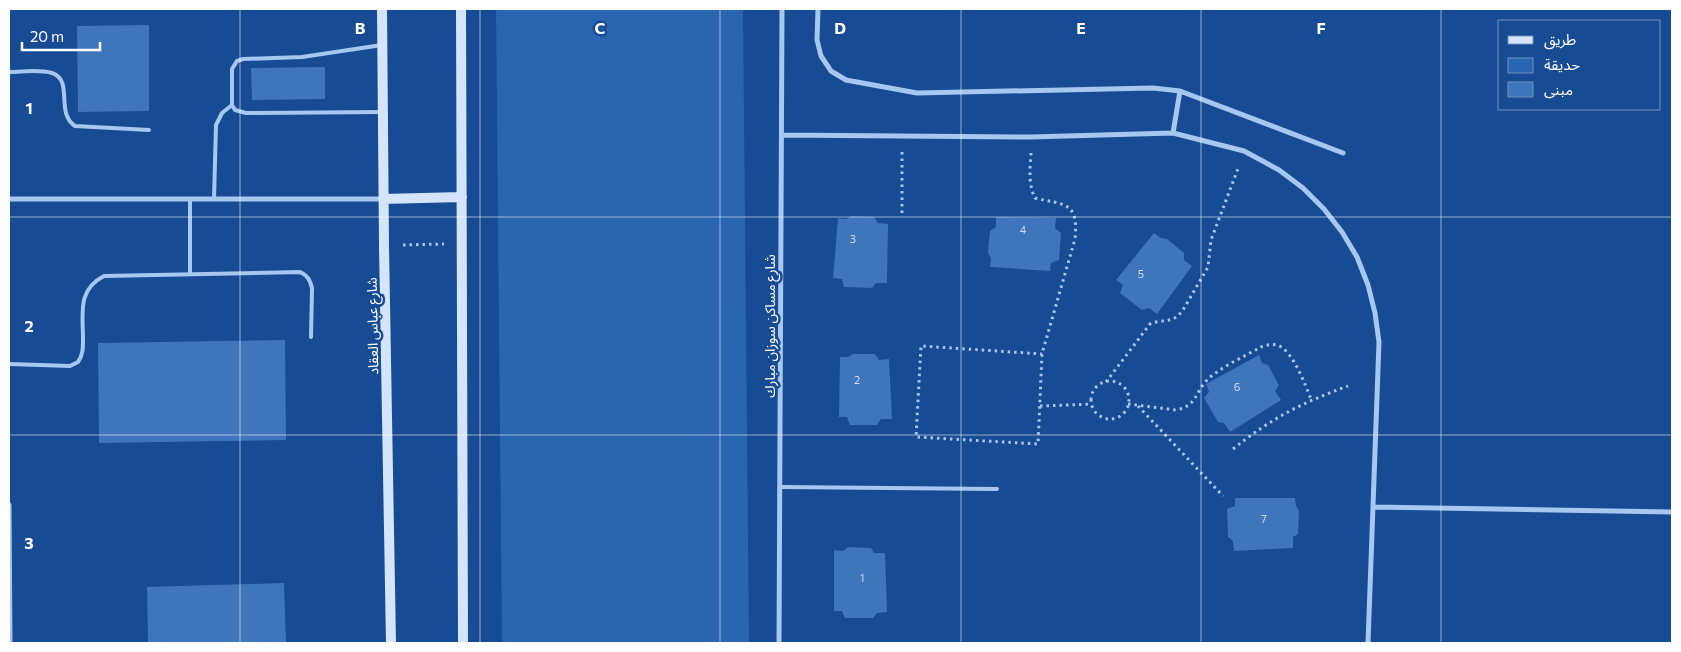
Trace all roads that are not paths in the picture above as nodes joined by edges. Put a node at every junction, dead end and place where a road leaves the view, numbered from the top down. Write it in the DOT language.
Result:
graph roads {
  1 [pos="382,9"];
  2 [pos="461,9"];
  3 [pos="782,9"];
  4 [pos="818,9"];
  5 [pos="382,45"];
  6 [pos="9,72"];
  7 [pos="1180,91"];
  8 [pos="232,105"];
  9 [pos="382,112"];
  10 [pos="149,130"];
  11 [pos="1174,133"];
  12 [pos="782,135"];
  13 [pos="1343,153"];
  14 [pos="462,197"];
  15 [pos="9,199"];
  16 [pos="214,199"];
  17 [pos="383,199"];
  18 [pos="190,200"];
  19 [pos="190,274"];
  20 [pos="311,337"];
  21 [pos="9,364"];
  22 [pos="780,487"];
  23 [pos="997,490"];
  24 [pos="9,505"];
  25 [pos="1373,507"];
  26 [pos="1672,512"];
  27 [pos="10,643"];
  28 [pos="391,643"];
  29 [pos="463,643"];
  30 [pos="779,643"];
  31 [pos="1368,643"];
  1 -- 5 [label="street, شارع عباس العقاد"];
  2 -- 14 [label="street"];
  3 -- 12 [label="street, شارع مساكن سوزان مبارك"];
  4 -- 7 [label="street"];
  5 -- 8 [label="lane"];
  5 -- 9 [label="street, شارع عباس العقاد"];
  6 -- 10 [label="lane"];
  7 -- 11 [label="street"];
  7 -- 13 [label="street"];
  8 -- 9 [label="lane"];
  8 -- 16 [label="lane"];
  9 -- 17 [label="street, شارع عباس العقاد"];
  11 -- 12 [label="street"];
  11 -- 25 [label="street"];
  12 -- 22 [label="street, شارع مساكن سوزان مبارك"];
  14 -- 17 [label="street"];
  14 -- 29 [label="street"];
  15 -- 18 [label="street"];
  16 -- 17 [label="street"];
  16 -- 18 [label="street"];
  17 -- 28 [label="street, شارع عباس العقاد"];
  18 -- 19 [label="lane"];
  19 -- 20 [label="lane"];
  19 -- 21 [label="lane"];
  22 -- 23 [label="lane"];
  22 -- 30 [label="street, شارع مساكن سوزان مبارك"];
  24 -- 27 [label="street"];
  25 -- 26 [label="street"];
  25 -- 31 [label="street"];
}
